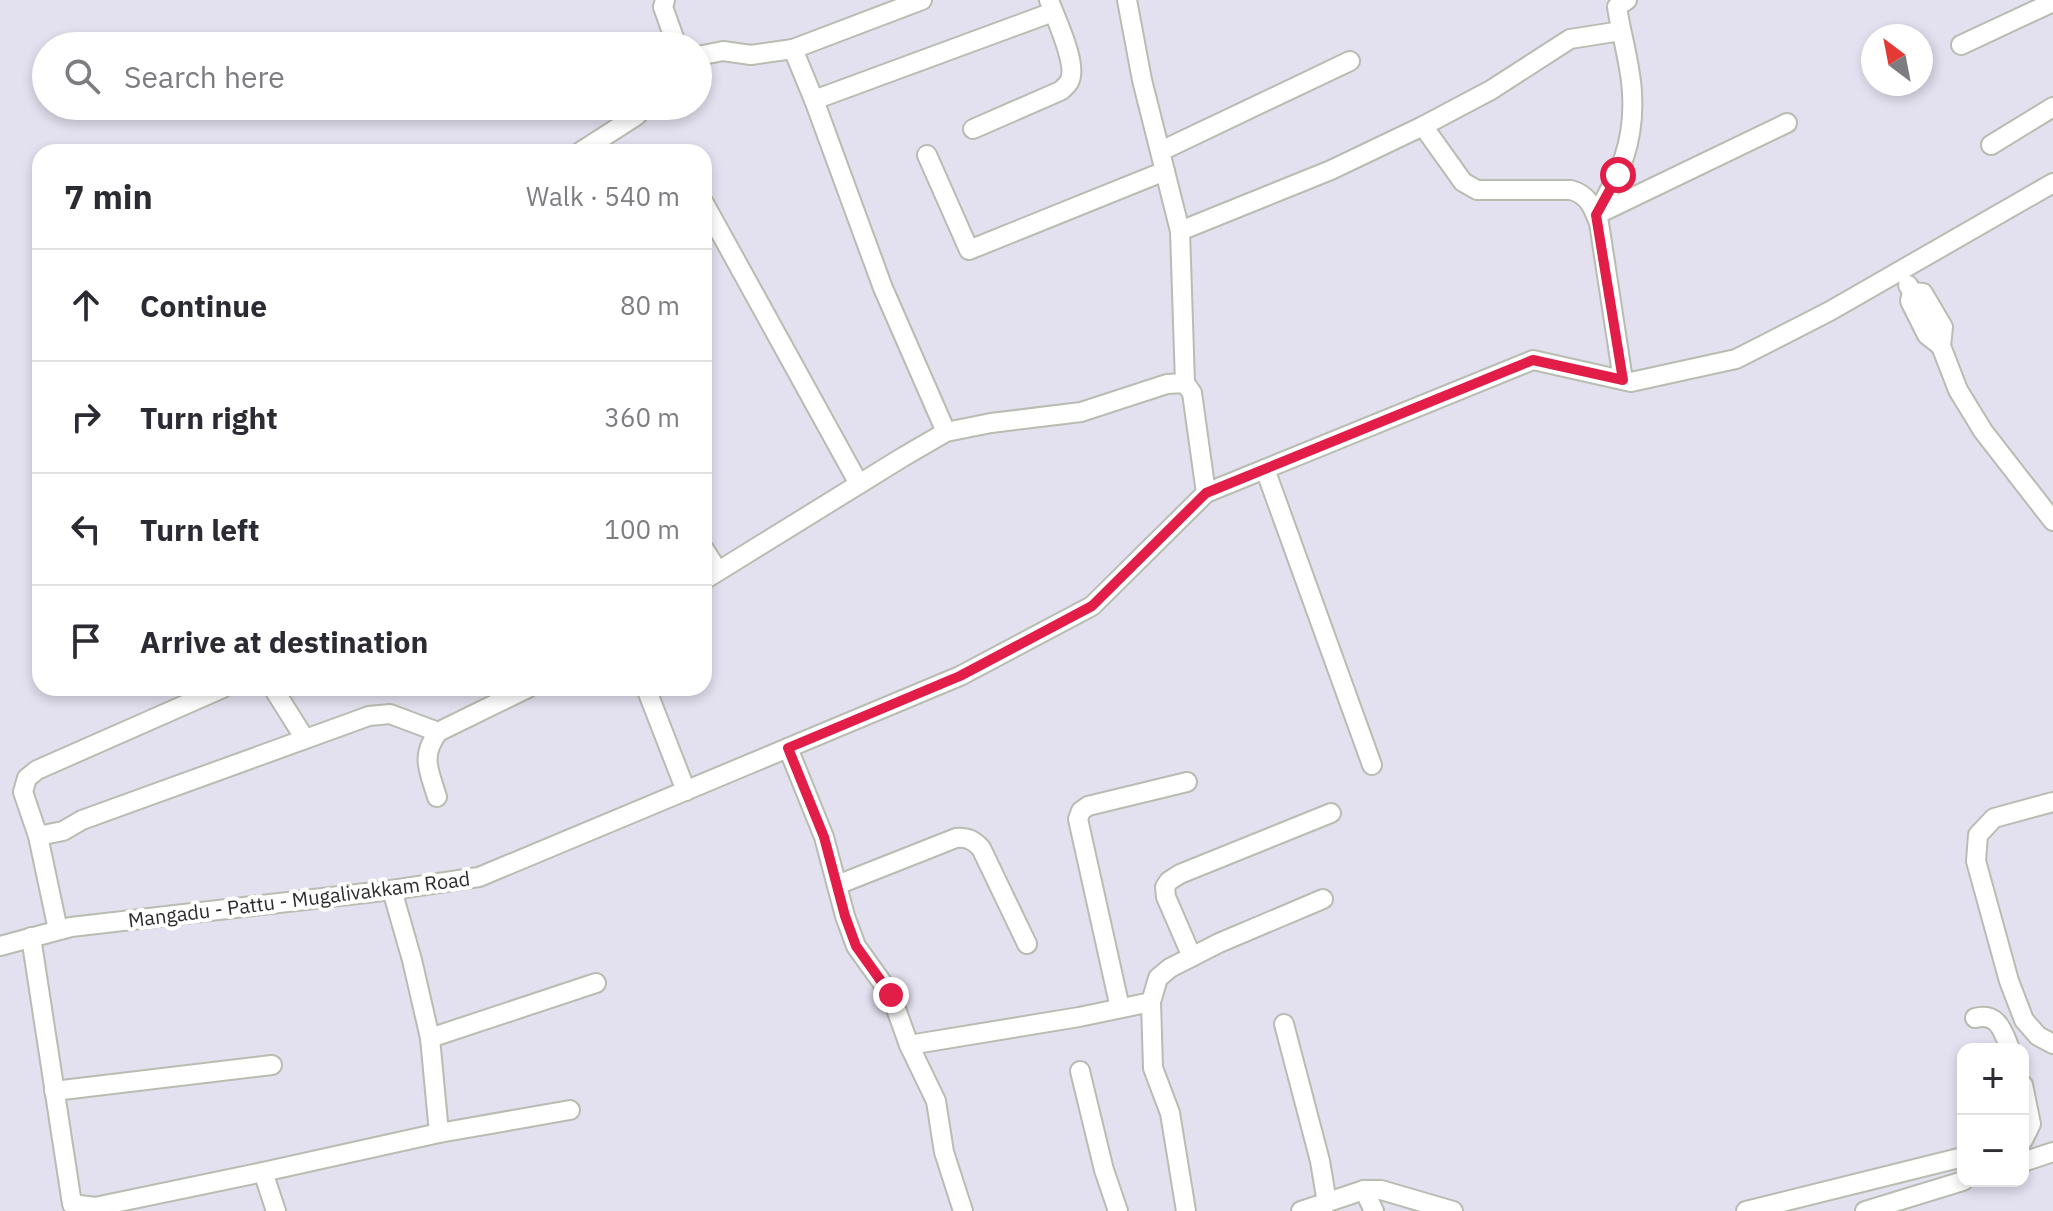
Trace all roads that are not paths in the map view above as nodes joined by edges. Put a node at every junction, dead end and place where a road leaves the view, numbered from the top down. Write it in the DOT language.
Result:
graph roads {
  1 [pos="665,0"];
  2 [pos="922,0"];
  3 [pos="1127,0"];
  4 [pos="1627,0"];
  5 [pos="2053,2"];
  6 [pos="1051,6"];
  7 [pos="1621,31"];
  8 [pos="672,32"];
  9 [pos="1961,45"];
  10 [pos="793,49"];
  11 [pos="712,53"];
  12 [pos="1350,61"];
  13 [pos="814,100"];
  14 [pos="2053,107"];
  15 [pos="630,120"];
  16 [pos="1787,123"];
  17 [pos="1423,126"];
  18 [pos="973,129"];
  19 [pos="592,144"];
  20 [pos="1991,145"];
  21 [pos="1161,151"];
  22 [pos="927,155"];
  23 [pos="1165,171"];
  24 [pos="2053,183"];
  25 [pos="1596,215"];
  26 [pos="712,218"];
  27 [pos="1180,231"];
  28 [pos="1900,271"];
  29 [pos="1623,380"];
  30 [pos="1185,383"];
  31 [pos="946,432"];
  32 [pos="1265,469"];
  33 [pos="859,484"];
  34 [pos="1206,493"];
  35 [pos="2053,521"];
  36 [pos="712,575"];
  37 [pos="205,696"];
  38 [pos="278,696"];
  39 [pos="512,696"];
  40 [pos="649,696"];
  41 [pos="438,732"];
  42 [pos="305,739"];
  43 [pos="788,748"];
  44 [pos="1372,765"];
  45 [pos="1187,782"];
  46 [pos="686,791"];
  47 [pos="437,797"];
  48 [pos="2053,802"];
  49 [pos="1331,813"];
  50 [pos="38,836"];
  51 [pos="837,885"];
  52 [pos="392,890"];
  53 [pos="1323,899"];
  54 [pos="58,930"];
  55 [pos="31,937"];
  56 [pos="1027,944"];
  57 [pos="0,946"];
  58 [pos="1192,957"];
  59 [pos="596,983"];
  60 [pos="1151,1002"];
  61 [pos="1120,1008"];
  62 [pos="1975,1018"];
  63 [pos="1284,1024"];
  64 [pos="430,1038"];
  65 [pos="2008,1043"];
  66 [pos="2053,1044"];
  67 [pos="909,1045"];
  68 [pos="272,1065"];
  69 [pos="1080,1071"];
  70 [pos="54,1091"];
  71 [pos="570,1110"];
  72 [pos="439,1133"];
  73 [pos="2053,1152"];
  74 [pos="1957,1158"];
  75 [pos="2029,1160"];
  76 [pos="263,1172"];
  77 [pos="1957,1183"];
  78 [pos="1364,1190"];
  79 [pos="1327,1203"];
  80 [pos="68,1208"];
  81 [pos="276,1211"];
  82 [pos="963,1211"];
  83 [pos="1118,1211"];
  84 [pos="1186,1211"];
  85 [pos="1301,1211"];
  86 [pos="1374,1211"];
  87 [pos="1453,1211"];
  88 [pos="1746,1211"];
  89 [pos="1865,1211"];
  1 -- 8 [label="street"];
  2 -- 10 [label="street"];
  3 -- 21 [label="street"];
  4 -- 7 [label="street"];
  5 -- 9 [label="street"];
  6 -- 13 [label="street"];
  6 -- 18 [label="street"];
  7 -- 17 [label="street"];
  7 -- 25 [label="street"];
  10 -- 11 [label="street"];
  10 -- 13 [label="street"];
  12 -- 21 [label="street"];
  13 -- 31 [label="street"];
  14 -- 20 [label="street"];
  15 -- 19 [label="street"];
  16 -- 25 [label="street"];
  17 -- 25 [label="street"];
  17 -- 27 [label="street"];
  21 -- 23 [label="street"];
  22 -- 23 [label="street"];
  23 -- 27 [label="street"];
  24 -- 28 [label="street, Mangadu - Pattu - Mugalivakkam Road"];
  25 -- 29 [label="street"];
  26 -- 33 [label="street"];
  27 -- 30 [label="street"];
  28 -- 29 [label="street, Mangadu - Pattu - Mugalivakkam Road"];
  28 -- 35 [label="street"];
  29 -- 32 [label="street, Mangadu - Pattu - Mugalivakkam Road"];
  30 -- 31 [label="street"];
  30 -- 34 [label="street"];
  31 -- 33 [label="street"];
  32 -- 34 [label="street, Mangadu - Pattu - Mugalivakkam Road"];
  32 -- 44 [label="street"];
  33 -- 36 [label="street"];
  34 -- 43 [label="street, Mangadu - Pattu - Mugalivakkam Road"];
  37 -- 50 [label="street"];
  38 -- 42 [label="street"];
  39 -- 41 [label="street"];
  40 -- 46 [label="street"];
  41 -- 42 [label="street"];
  41 -- 47 [label="street"];
  42 -- 50 [label="street"];
  43 -- 46 [label="street, Mangadu - Pattu - Mugalivakkam Road"];
  43 -- 51 [label="street"];
  45 -- 61 [label="street"];
  46 -- 52 [label="street, Mangadu - Pattu - Mugalivakkam Road"];
  48 -- 66 [label="street"];
  49 -- 58 [label="street"];
  50 -- 54 [label="street"];
  51 -- 56 [label="street"];
  51 -- 67 [label="street"];
  52 -- 54 [label="street, Mangadu - Pattu - Mugalivakkam Road"];
  52 -- 64 [label="street"];
  53 -- 58 [label="street"];
  54 -- 55 [label="street, Mangadu - Pattu - Mugalivakkam Road"];
  55 -- 57 [label="street, Mangadu - Pattu - Mugalivakkam Road"];
  55 -- 70 [label="street"];
  58 -- 60 [label="street"];
  59 -- 64 [label="street"];
  60 -- 61 [label="street"];
  60 -- 84 [label="street"];
  61 -- 67 [label="street"];
  62 -- 65 [label="street"];
  63 -- 79 [label="street"];
  64 -- 72 [label="street"];
  67 -- 82 [label="street"];
  68 -- 70 [label="street"];
  69 -- 83 [label="street"];
  70 -- 80 [label="street"];
  71 -- 72 [label="street"];
  72 -- 76 [label="street"];
  73 -- 75 [label="street"];
  74 -- 88 [label="street"];
  76 -- 80 [label="street"];
  76 -- 81 [label="street"];
  77 -- 89 [label="street"];
  78 -- 79 [label="street"];
  78 -- 86 [label="street"];
  78 -- 87 [label="street"];
  79 -- 85 [label="street"];
}
